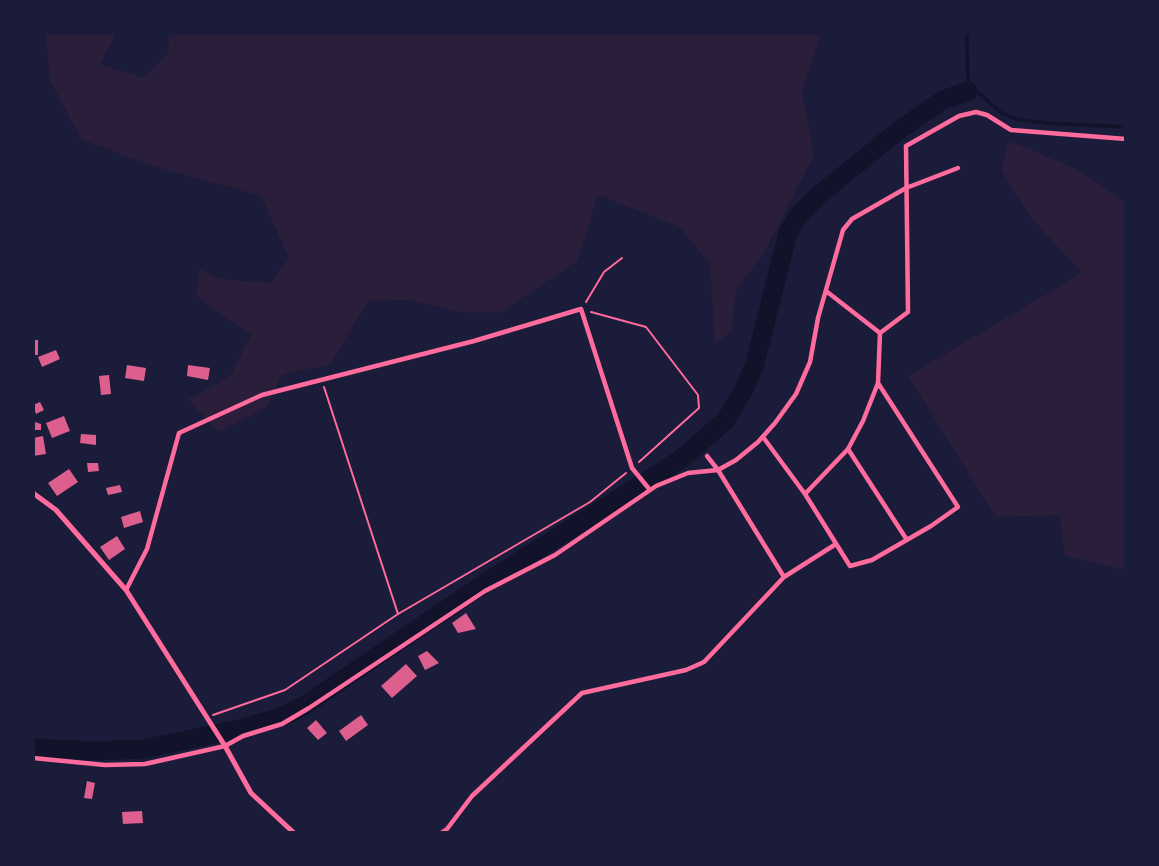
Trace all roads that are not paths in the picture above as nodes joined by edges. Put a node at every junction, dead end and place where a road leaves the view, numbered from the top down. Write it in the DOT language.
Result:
graph roads {
  1 [pos="1126,139"];
  2 [pos="958,168"];
  3 [pos="906,188"];
  4 [pos="826,291"];
  5 [pos="880,333"];
  6 [pos="878,383"];
  7 [pos="763,437"];
  8 [pos="848,449"];
  9 [pos="707,456"];
  10 [pos="718,470"];
  11 [pos="650,490"];
  12 [pos="33,493"];
  13 [pos="805,494"];
  14 [pos="907,540"];
  15 [pos="836,544"];
  16 [pos="784,577"];
  17 [pos="126,590"];
  18 [pos="223,744"];
  19 [pos="33,758"];
  20 [pos="295,833"];
  21 [pos="441,833"];
  1 -- 3 [label="street"];
  2 -- 3 [label="street"];
  3 -- 4 [label="street"];
  3 -- 5 [label="street"];
  4 -- 5 [label="street"];
  4 -- 7 [label="street"];
  5 -- 6 [label="street"];
  6 -- 8 [label="street"];
  6 -- 14 [label="street"];
  7 -- 10 [label="street"];
  7 -- 13 [label="street"];
  8 -- 13 [label="street"];
  8 -- 14 [label="street"];
  9 -- 10 [label="street"];
  10 -- 11 [label="street"];
  10 -- 16 [label="street"];
  11 -- 17 [label="street"];
  11 -- 18 [label="street"];
  12 -- 17 [label="street"];
  13 -- 15 [label="street"];
  14 -- 15 [label="street"];
  15 -- 16 [label="street"];
  16 -- 21 [label="street"];
  17 -- 18 [label="street"];
  18 -- 19 [label="street"];
  18 -- 20 [label="street"];
}
